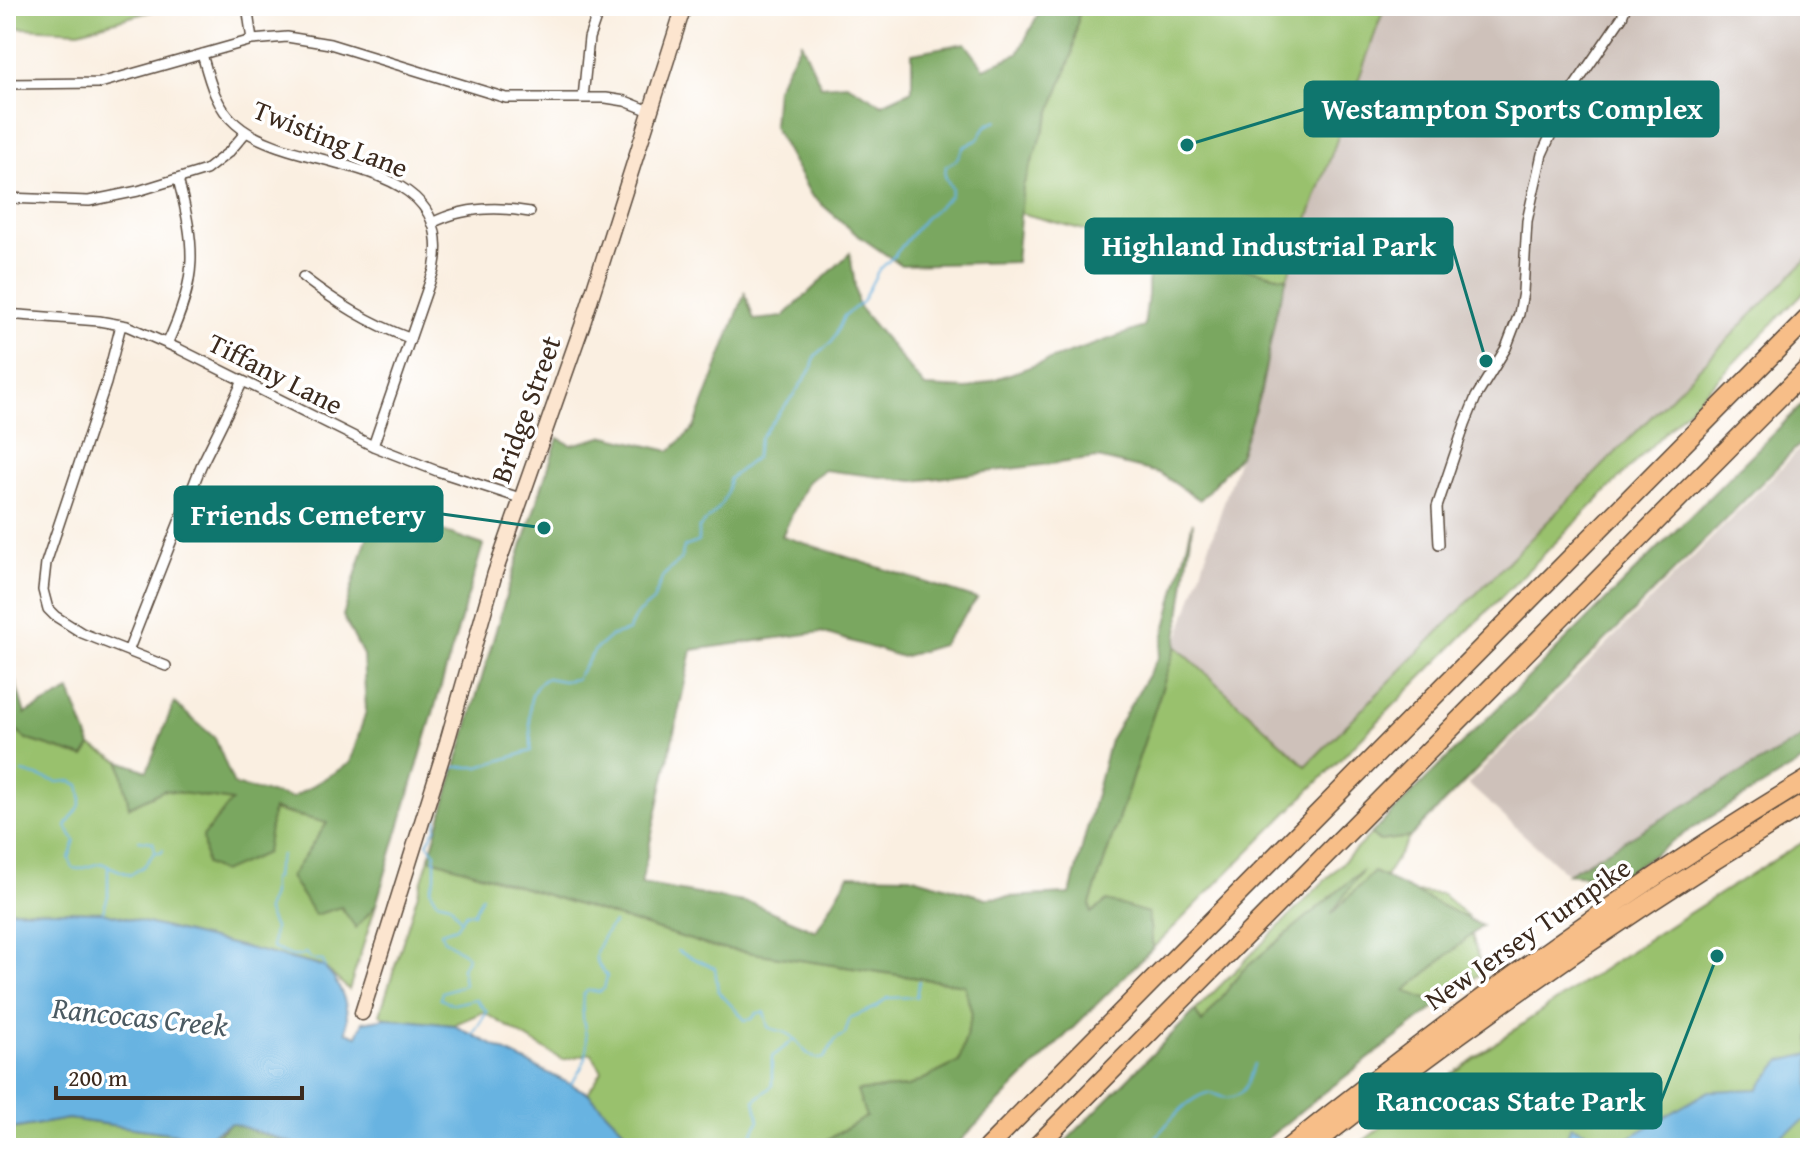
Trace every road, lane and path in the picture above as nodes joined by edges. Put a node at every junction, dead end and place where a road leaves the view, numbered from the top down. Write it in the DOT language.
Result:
graph roads {
  1 [pos="247,6"];
  2 [pos="579,6"];
  3 [pos="684,6"];
  4 [pos="1626,6"];
  5 [pos="599,9"];
  6 [pos="252,40"];
  7 [pos="202,54"];
  8 [pos="6,84"];
  9 [pos="583,98"];
  10 [pos="650,111"];
  11 [pos="246,132"];
  12 [pos="178,179"];
  13 [pos="6,198"];
  14 [pos="530,212"];
  15 [pos="432,223"];
  16 [pos="303,277"];
  17 [pos="6,314"];
  18 [pos="1810,316"];
  19 [pos="121,325"];
  20 [pos="409,338"];
  21 [pos="167,344"];
  22 [pos="1810,366"];
  23 [pos="243,381"];
  24 [pos="373,446"];
  25 [pos="520,498"];
  26 [pos="1439,544"];
  27 [pos="129,649"];
  28 [pos="166,666"];
  29 [pos="1810,778"];
  30 [pos="1810,801"];
  31 [pos="362,1013"];
  32 [pos="987,1148"];
  33 [pos="1035,1148"];
  34 [pos="1288,1148"];
  35 [pos="1309,1148"];
  1 -- 6 [label="street"];
  2 -- 5 [label="street"];
  3 -- 10 [label="main road, Bridge Street"];
  4 -- 26 [label="street"];
  5 -- 9 [label="street"];
  6 -- 7 [label="street"];
  6 -- 9 [label="street"];
  7 -- 8 [label="street"];
  7 -- 11 [label="street, Twisting Lane"];
  9 -- 10 [label="street"];
  10 -- 25 [label="main road, Bridge Street"];
  11 -- 12 [label="street"];
  11 -- 15 [label="street, Twisting Lane"];
  12 -- 13 [label="street"];
  12 -- 21 [label="street"];
  14 -- 15 [label="street"];
  15 -- 20 [label="street"];
  16 -- 20 [label="street"];
  17 -- 19 [label="street, Tiffany Lane"];
  18 -- 32 [label="highway"];
  19 -- 21 [label="street, Tiffany Lane"];
  19 -- 27 [label="street"];
  20 -- 24 [label="street"];
  21 -- 23 [label="street, Tiffany Lane"];
  22 -- 33 [label="highway"];
  23 -- 24 [label="street, Tiffany Lane"];
  23 -- 27 [label="street"];
  24 -- 25 [label="street, Tiffany Lane"];
  25 -- 31 [label="main road, Bridge Street"];
  27 -- 28 [label="street"];
  29 -- 34 [label="highway, New Jersey Turnpike"];
  30 -- 35 [label="highway, New Jersey Turnpike"];
}
